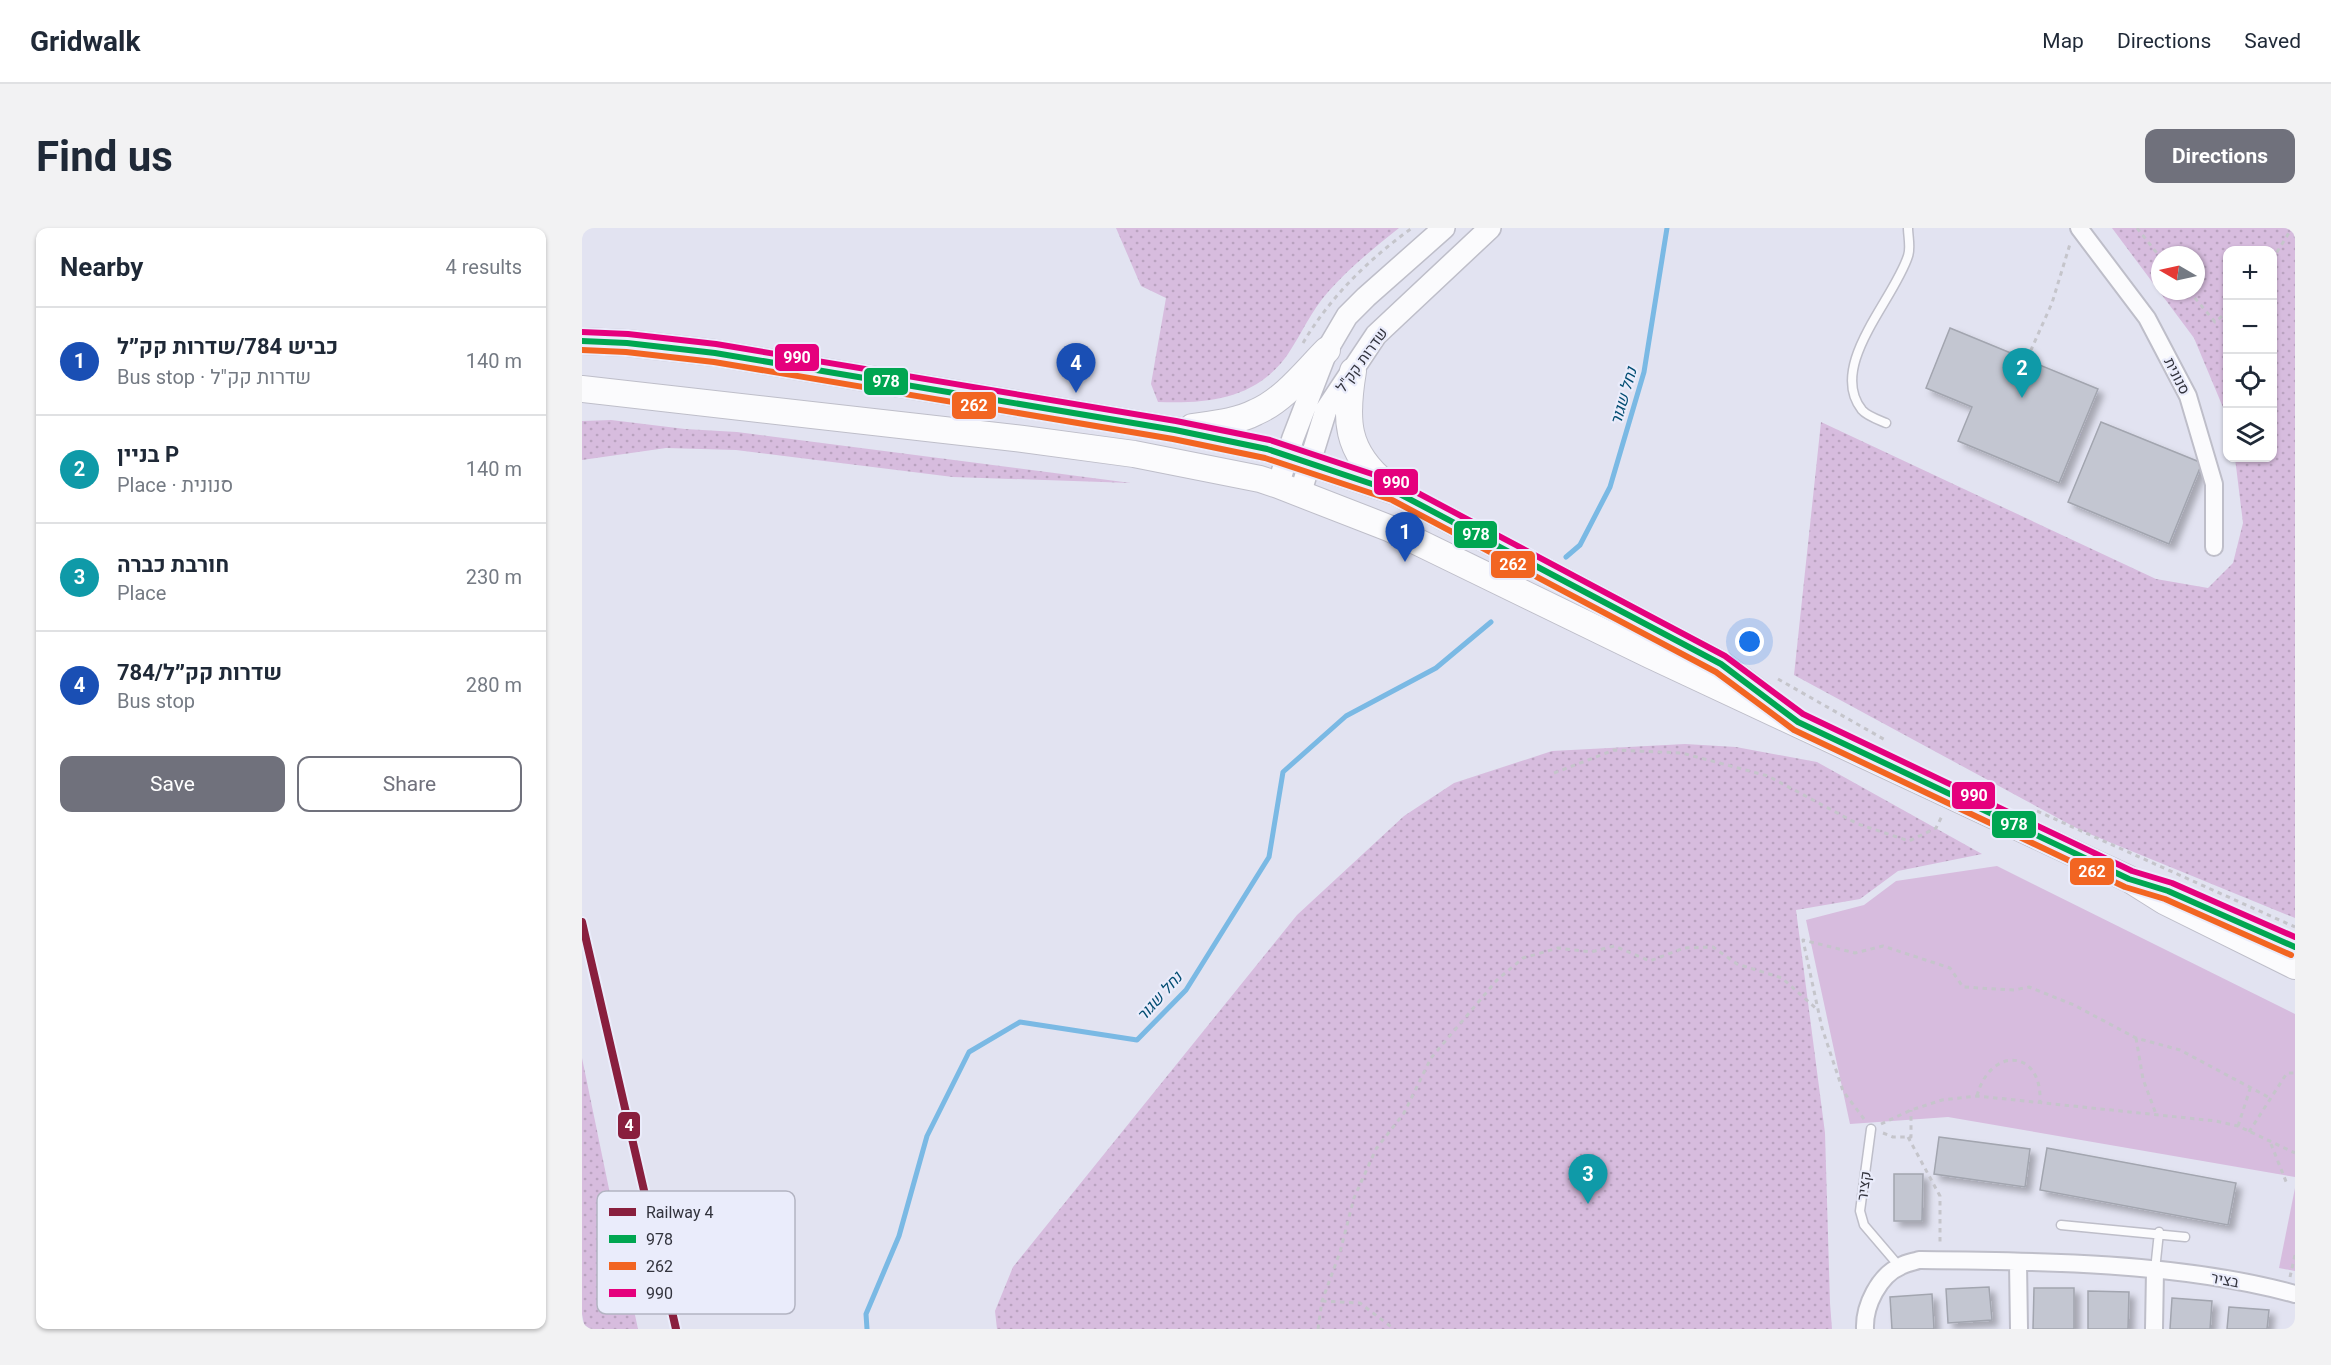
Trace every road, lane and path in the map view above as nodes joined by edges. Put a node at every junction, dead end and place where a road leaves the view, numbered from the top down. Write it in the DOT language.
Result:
graph roads {
  1 [pos="1444,228"];
  2 [pos="1490,228"];
  3 [pos="1908,228"];
  4 [pos="2137,228"];
  5 [pos="2292,228"];
  6 [pos="2075,233"];
  7 [pos="2151,246"];
  8 [pos="2277,252"];
  9 [pos="2197,300"];
  10 [pos="2223,315"];
  11 [pos="582,341"];
  12 [pos="1327,350"];
  13 [pos="2027,359"];
  14 [pos="1353,371"];
  15 [pos="582,389"];
  16 [pos="1886,423"];
  17 [pos="1174,429"];
  18 [pos="1298,459"];
  19 [pos="1289,489"];
  20 [pos="1396,492"];
  21 [pos="2214,547"];
  22 [pos="1774,677"];
  23 [pos="1798,722"];
  24 [pos="1896,746"];
  25 [pos="1554,773"];
  26 [pos="1952,796"];
  27 [pos="2032,809"];
  28 [pos="2129,879"];
  29 [pos="2295,927"];
  30 [pos="2295,947"];
  31 [pos="2295,966"];
  32 [pos="1819,1011"];
  33 [pos="2136,1038"];
  34 [pos="2295,1072"];
  35 [pos="2250,1089"];
  36 [pos="1977,1096"];
  37 [pos="2270,1098"];
  38 [pos="2040,1101"];
  39 [pos="1911,1110"];
  40 [pos="2156,1114"];
  41 [pos="2238,1126"];
  42 [pos="1871,1128"];
  43 [pos="2249,1132"];
  44 [pos="1908,1137"];
  45 [pos="2271,1143"];
  46 [pos="2295,1153"];
  47 [pos="2287,1184"];
  48 [pos="2061,1225"];
  49 [pos="2159,1232"];
  50 [pos="2185,1237"];
  51 [pos="2295,1255"];
  52 [pos="1940,1260"];
  53 [pos="2018,1263"];
  54 [pos="1899,1266"];
  55 [pos="2154,1270"];
  56 [pos="2291,1293"];
  57 [pos="1322,1301"];
  58 [pos="1318,1329"];
  59 [pos="1394,1329"];
  60 [pos="1865,1329"];
  61 [pos="2019,1329"];
  62 [pos="2154,1329"];
  1 -- 12 [label="street, שדרות קק\"ל"];
  2 -- 14 [label="street, שדרות קק\"ל"];
  3 -- 16 [label="lane"];
  4 -- 7 [label="path"];
  5 -- 8 [label="path"];
  6 -- 13 [label="path"];
  6 -- 21 [label="street, סנונית"];
  9 -- 10 [label="path"];
  11 -- 17 [label="main road"];
  12 -- 17 [label="main road"];
  12 -- 18 [label="street, שדרות קק\"ל"];
  14 -- 18 [label="street, שדרות קק\"ל"];
  14 -- 20 [label="main road"];
  15 -- 19 [label="main road"];
  17 -- 18 [label="main road"];
  18 -- 19 [label="street, שדרות קק\"ל"];
  18 -- 20 [label="main road"];
  19 -- 23 [label="main road"];
  20 -- 23 [label="main road"];
  22 -- 24 [label="path"];
  23 -- 26 [label="main road"];
  25 -- 26 [label="path"];
  26 -- 28 [label="main road"];
  27 -- 29 [label="path"];
  28 -- 30 [label="main road"];
  28 -- 31 [label="main road"];
  32 -- 33 [label="path"];
  32 -- 42 [label="path"];
  32 -- 57 [label="path"];
  33 -- 35 [label="path"];
  33 -- 40 [label="path"];
  34 -- 37 [label="path"];
  35 -- 37 [label="path"];
  35 -- 41 [label="path"];
  36 -- 38 [label="path"];
  36 -- 38 [label="path"];
  36 -- 39 [label="path"];
  37 -- 43 [label="path"];
  38 -- 40 [label="path"];
  39 -- 42 [label="path"];
  39 -- 44 [label="path"];
  40 -- 41 [label="path"];
  41 -- 43 [label="path"];
  42 -- 44 [label="path"];
  42 -- 54 [label="lane, קציר"];
  43 -- 45 [label="path"];
  44 -- 52 [label="path"];
  45 -- 46 [label="path"];
  45 -- 47 [label="path"];
  48 -- 49 [label="lane"];
  49 -- 50 [label="lane"];
  49 -- 55 [label="lane"];
  51 -- 56 [label="path"];
  52 -- 53 [label="street"];
  52 -- 54 [label="street"];
  53 -- 55 [label="street, בציר"];
  53 -- 61 [label="street"];
  54 -- 60 [label="street"];
  55 -- 56 [label="street, בציר"];
  55 -- 62 [label="street"];
  57 -- 58 [label="path"];
  57 -- 59 [label="path"];
}
